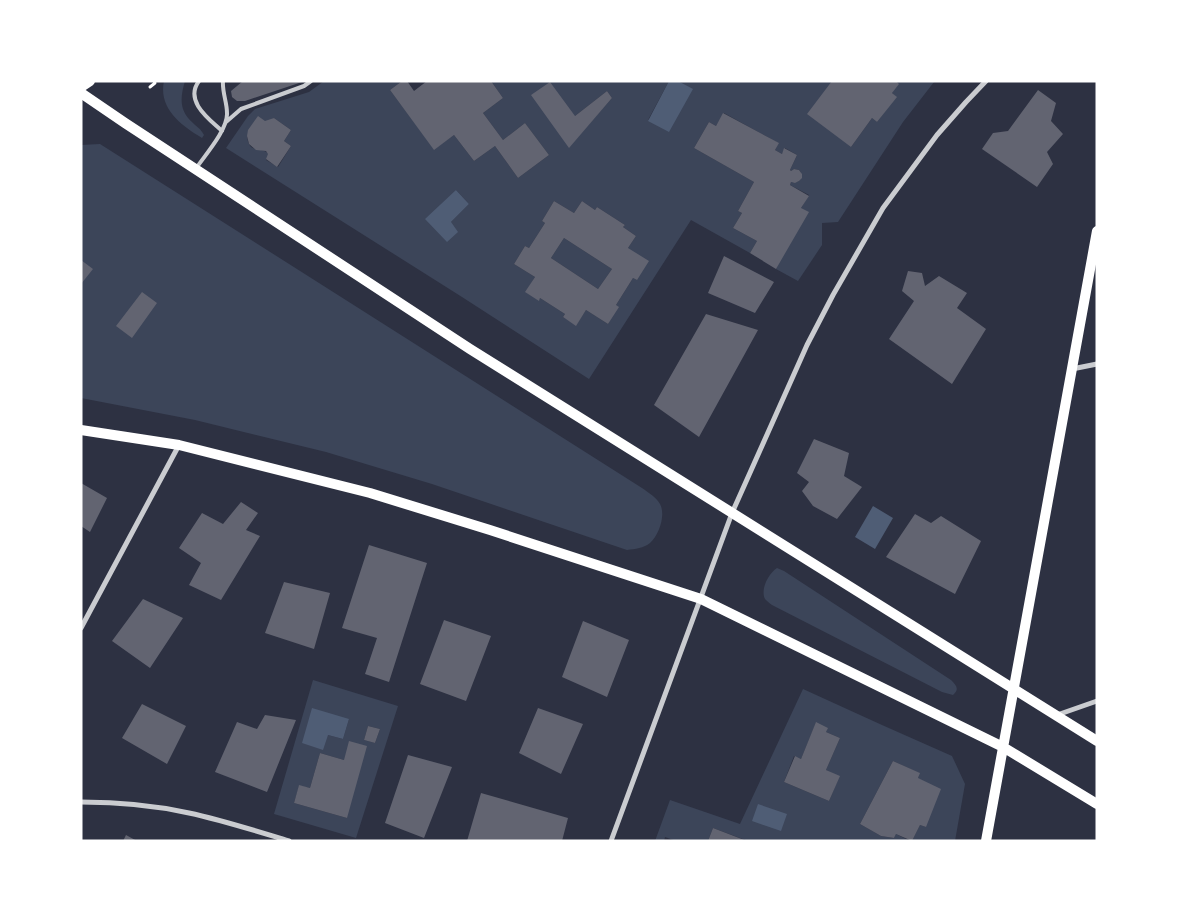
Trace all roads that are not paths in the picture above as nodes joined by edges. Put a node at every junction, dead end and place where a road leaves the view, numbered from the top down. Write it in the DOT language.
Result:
graph roads {
  1 [pos="90,81"];
  2 [pos="199,81"];
  3 [pos="223,81"];
  4 [pos="311,81"];
  5 [pos="986,81"];
  6 [pos="81,87"];
  7 [pos="81,93"];
  8 [pos="226,122"];
  9 [pos="222,131"];
  10 [pos="196,169"];
  11 [pos="1097,231"];
  12 [pos="1097,364"];
  13 [pos="1071,369"];
  14 [pos="81,430"];
  15 [pos="180,445"];
  16 [pos="732,513"];
  17 [pos="701,599"];
  18 [pos="81,628"];
  19 [pos="1014,690"];
  20 [pos="1097,701"];
  21 [pos="1056,715"];
  22 [pos="1097,741"];
  23 [pos="1003,747"];
  24 [pos="81,802"];
  25 [pos="1097,804"];
  26 [pos="289,841"];
  27 [pos="611,841"];
  28 [pos="986,841"];
  1 -- 6 [label="main road"];
  2 -- 9 [label="lane"];
  3 -- 8 [label="lane"];
  4 -- 8 [label="lane"];
  5 -- 16 [label="street"];
  7 -- 10 [label="main road"];
  8 -- 9 [label="lane"];
  9 -- 10 [label="lane"];
  10 -- 16 [label="main road"];
  11 -- 13 [label="main road"];
  12 -- 13 [label="street"];
  13 -- 19 [label="main road"];
  14 -- 15 [label="main road"];
  15 -- 17 [label="main road"];
  15 -- 18 [label="street"];
  16 -- 17 [label="street"];
  16 -- 19 [label="main road"];
  17 -- 23 [label="main road"];
  17 -- 27 [label="street"];
  19 -- 21 [label="main road"];
  19 -- 23 [label="main road"];
  20 -- 21 [label="street"];
  21 -- 22 [label="main road"];
  23 -- 25 [label="main road"];
  23 -- 28 [label="main road"];
  24 -- 26 [label="street"];
}
